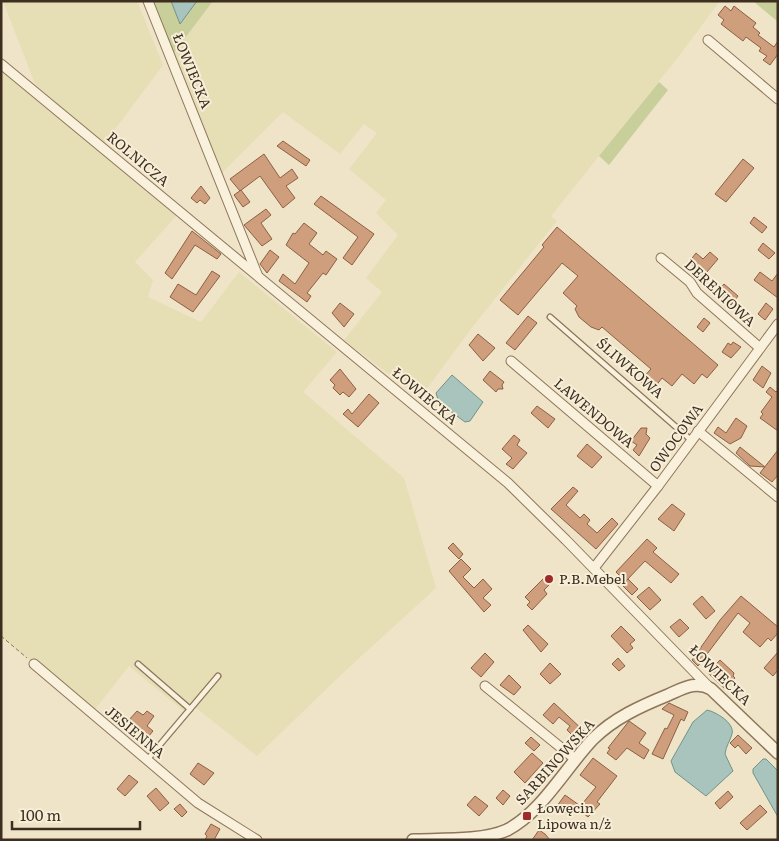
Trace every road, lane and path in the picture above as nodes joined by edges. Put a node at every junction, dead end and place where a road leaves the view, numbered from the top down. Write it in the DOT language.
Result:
graph roads {
  1 [pos="148,1"];
  2 [pos="708,40"];
  3 [pos="1,64"];
  4 [pos="778,99"];
  5 [pos="662,258"];
  6 [pos="258,276"];
  7 [pos="550,317"];
  8 [pos="778,324"];
  9 [pos="760,348"];
  10 [pos="511,361"];
  11 [pos="698,431"];
  12 [pos="691,440"];
  13 [pos="658,486"];
  14 [pos="778,497"];
  15 [pos="594,568"];
  16 [pos="1,636"];
  17 [pos="34,664"];
  18 [pos="138,664"];
  19 [pos="690,668"];
  20 [pos="218,676"];
  21 [pos="485,686"];
  22 [pos="685,688"];
  23 [pos="711,689"];
  24 [pos="190,709"];
  25 [pos="778,754"];
  26 [pos="575,759"];
  27 [pos="146,760"];
  28 [pos="496,838"];
  29 [pos="256,840"];
  30 [pos="413,840"];
  1 -- 6 [label="street, ŁOWIECKA"];
  2 -- 4 [label="street"];
  3 -- 6 [label="street, ROLNICZA"];
  5 -- 9 [label="street, DERENIOWA"];
  6 -- 15 [label="street, ŁOWIECKA"];
  7 -- 12 [label="lane, ŚLIWKOWA"];
  8 -- 9 [label="street, OWOCOWA"];
  9 -- 11 [label="street, OWOCOWA"];
  10 -- 13 [label="street, LAWENDOWA"];
  11 -- 12 [label="street, OWOCOWA"];
  11 -- 14 [label="street"];
  12 -- 13 [label="street, OWOCOWA"];
  13 -- 15 [label="street, OWOCOWA"];
  15 -- 19 [label="street, ŁOWIECKA"];
  16 -- 17 [label="path"];
  17 -- 27 [label="street, JESIENNA"];
  18 -- 24 [label="lane"];
  19 -- 22 [label="street"];
  19 -- 23 [label="street, ŁOWIECKA"];
  20 -- 24 [label="lane"];
  21 -- 26 [label="street"];
  22 -- 23 [label="street, SARBINOWSKA"];
  22 -- 26 [label="street, SARBINOWSKA"];
  23 -- 25 [label="street, ŁOWIECKA"];
  24 -- 27 [label="lane"];
  26 -- 28 [label="street, SARBINOWSKA"];
  27 -- 29 [label="street, JESIENNA"];
  28 -- 30 [label="street, SARBINOWSKA"];
}
